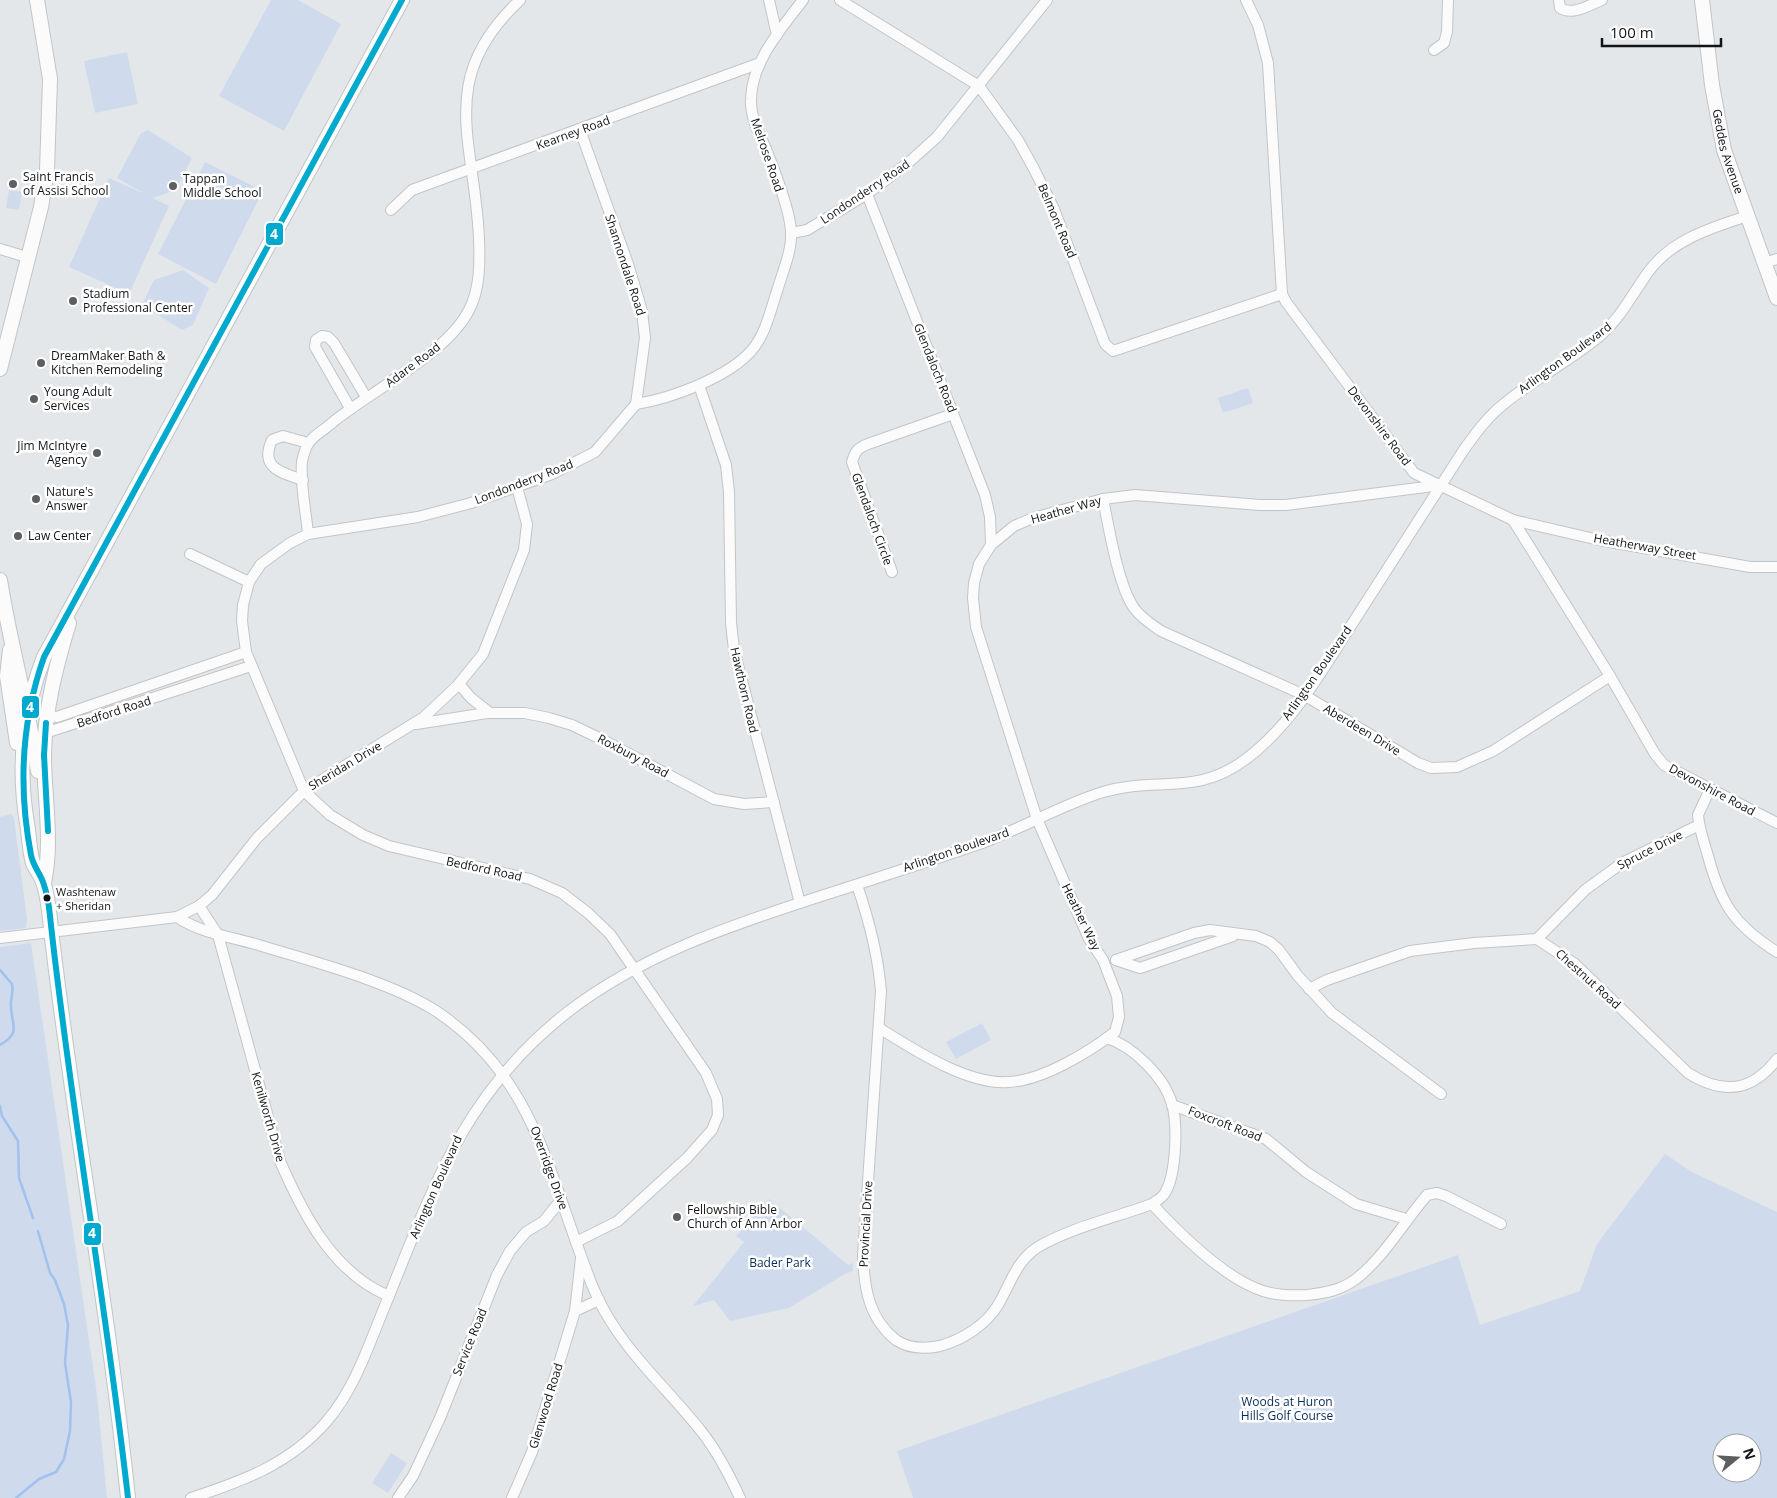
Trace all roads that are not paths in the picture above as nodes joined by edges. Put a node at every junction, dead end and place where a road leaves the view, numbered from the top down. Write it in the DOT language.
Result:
graph roads {
  1 [pos="38,0"];
  2 [pos="402,0"];
  3 [pos="520,0"];
  4 [pos="770,0"];
  5 [pos="803,0"];
  6 [pos="840,0"];
  7 [pos="1047,0"];
  8 [pos="1246,0"];
  9 [pos="1448,0"];
  10 [pos="1559,0"];
  11 [pos="1602,0"];
  12 [pos="1702,0"];
  13 [pos="777,35"];
  14 [pos="1434,50"];
  15 [pos="760,63"];
  16 [pos="979,86"];
  17 [pos="580,130"];
  18 [pos="472,170"];
  19 [pos="867,194"];
  20 [pos="391,210"];
  21 [pos="1747,216"];
  22 [pos="791,233"];
  23 [pos="0,249"];
  24 [pos="27,256"];
  25 [pos="1771,261"];
  26 [pos="1282,294"];
  27 [pos="1777,298"];
  28 [pos="0,369"];
  29 [pos="699,385"];
  30 [pos="366,398"];
  31 [pos="636,404"];
  32 [pos="350,408"];
  33 [pos="953,414"];
  34 [pos="308,443"];
  35 [pos="303,480"];
  36 [pos="1441,485"];
  37 [pos="517,487"];
  38 [pos="1103,499"];
  39 [pos="1513,520"];
  40 [pos="308,534"];
  41 [pos="992,545"];
  42 [pos="190,554"];
  43 [pos="1777,567"];
  44 [pos="892,572"];
  45 [pos="0,580"];
  46 [pos="249,582"];
  47 [pos="75,603"];
  48 [pos="11,644"];
  49 [pos="246,652"];
  50 [pos="251,666"];
  51 [pos="1610,676"];
  52 [pos="459,684"];
  53 [pos="125,693"];
  54 [pos="1304,695"];
  55 [pos="130,707"];
  56 [pos="490,713"];
  57 [pos="26,714"];
  58 [pos="47,716"];
  59 [pos="414,724"];
  60 [pos="46,733"];
  61 [pos="21,776"];
  62 [pos="1710,789"];
  63 [pos="304,791"];
  64 [pos="774,802"];
  65 [pos="1037,819"];
  66 [pos="1777,823"];
  67 [pos="1699,825"];
  68 [pos="49,844"];
  69 [pos="44,883"];
  70 [pos="858,884"];
  71 [pos="800,903"];
  72 [pos="199,906"];
  73 [pos="177,917"];
  74 [pos="51,932"];
  75 [pos="1239,934"];
  76 [pos="218,935"];
  77 [pos="0,938"];
  78 [pos="1537,939"];
  79 [pos="1777,952"];
  80 [pos="1103,960"];
  81 [pos="1116,960"];
  82 [pos="635,970"];
  83 [pos="1309,989"];
  84 [pos="879,1028"];
  85 [pos="1107,1038"];
  86 [pos="1777,1059"];
  87 [pos="503,1074"];
  88 [pos="1441,1094"];
  89 [pos="1172,1105"];
  90 [pos="561,1200"];
  91 [pos="1152,1204"];
  92 [pos="1406,1219"];
  93 [pos="1501,1224"];
  94 [pos="576,1242"];
  95 [pos="581,1254"];
  96 [pos="389,1296"];
  97 [pos="599,1300"];
  98 [pos="575,1311"];
  99 [pos="128,1498"];
  100 [pos="194,1498"];
  101 [pos="398,1498"];
  102 [pos="512,1498"];
  103 [pos="740,1498"];
  1 -- 24 [label="main road"];
  2 -- 47 [label="main road"];
  3 -- 18 [label="street, Adare Road"];
  4 -- 13 [label="street"];
  5 -- 13 [label="street, Melrose Road"];
  6 -- 16 [label="street, Belmont Road"];
  7 -- 16 [label="street, Londonderry Road"];
  8 -- 26 [label="street"];
  9 -- 14 [label="street"];
  10 -- 11 [label="street"];
  12 -- 21 [label="main road, Geddes Avenue"];
  13 -- 15 [label="street, Melrose Road"];
  15 -- 17 [label="street, Kearney Road"];
  15 -- 22 [label="street, Melrose Road"];
  16 -- 19 [label="street, Londonderry Road"];
  16 -- 26 [label="street, Belmont Road"];
  17 -- 18 [label="street, Kearney Road"];
  17 -- 31 [label="street, Shannondale Road"];
  18 -- 20 [label="street, Kearney Road"];
  18 -- 30 [label="street, Adare Road"];
  19 -- 22 [label="street, Londonderry Road"];
  19 -- 33 [label="street, Glendaloch Road"];
  21 -- 25 [label="main road, Geddes Avenue"];
  21 -- 36 [label="street, Arlington Boulevard"];
  22 -- 29 [label="street"];
  23 -- 24 [label="street"];
  24 -- 28 [label="main road"];
  25 -- 27 [label="main road, Geddes Avenue"];
  26 -- 36 [label="street, Devonshire Road"];
  29 -- 31 [label="street"];
  29 -- 64 [label="street, Hawthorn Road"];
  30 -- 32 [label="street, Adare Road"];
  30 -- 32 [label="street"];
  31 -- 37 [label="street, Londonderry Road"];
  32 -- 34 [label="street, Adare Road"];
  33 -- 41 [label="street, Glendaloch Road"];
  33 -- 44 [label="street, Glendaloch Circle"];
  34 -- 35 [label="street"];
  34 -- 35 [label="street"];
  35 -- 40 [label="street"];
  36 -- 38 [label="street, Heather Way"];
  36 -- 39 [label="street, Devonshire Road"];
  36 -- 54 [label="street, Arlington Boulevard"];
  37 -- 40 [label="street, Londonderry Road"];
  37 -- 52 [label="street, Sheridan Drive"];
  38 -- 41 [label="street, Heather Way"];
  38 -- 54 [label="street, Aberdeen Drive"];
  39 -- 43 [label="street, Heatherway Street"];
  39 -- 51 [label="street, Devonshire Road"];
  40 -- 46 [label="street, Londonderry Road"];
  41 -- 65 [label="street, Heather Way"];
  42 -- 46 [label="street"];
  45 -- 48 [label="main road"];
  46 -- 49 [label="street, Londonderry Road"];
  47 -- 57 [label="main road"];
  47 -- 58 [label="main road"];
  48 -- 57 [label="main road"];
  48 -- 61 [label="main road"];
  49 -- 50 [label="street, Londonderry Road"];
  49 -- 53 [label="street, Bedford Road"];
  50 -- 55 [label="street, Bedford Road"];
  50 -- 63 [label="street, Bedford Road"];
  51 -- 54 [label="street, Aberdeen Drive"];
  51 -- 62 [label="street, Devonshire Road"];
  52 -- 56 [label="street"];
  52 -- 59 [label="street, Sheridan Drive"];
  53 -- 55 [label="street"];
  53 -- 58 [label="street, Bedford Road"];
  54 -- 65 [label="street, Arlington Boulevard"];
  55 -- 60 [label="street, Bedford Road"];
  56 -- 59 [label="street, Roxbury Road"];
  56 -- 64 [label="street, Roxbury Road"];
  57 -- 61 [label="main road"];
  57 -- 68 [label="main road"];
  58 -- 60 [label="main road"];
  59 -- 63 [label="street, Sheridan Drive"];
  60 -- 68 [label="main road"];
  61 -- 69 [label="main road"];
  62 -- 66 [label="street, Devonshire Road"];
  62 -- 67 [label="street"];
  63 -- 72 [label="street, Sheridan Drive"];
  63 -- 82 [label="street, Bedford Road"];
  64 -- 71 [label="street, Hawthorn Road"];
  65 -- 70 [label="street, Arlington Boulevard"];
  65 -- 80 [label="street, Heather Way"];
  67 -- 78 [label="street, Spruce Drive"];
  67 -- 79 [label="street"];
  68 -- 69 [label="main road"];
  69 -- 74 [label="main road"];
  70 -- 71 [label="street, Arlington Boulevard"];
  70 -- 84 [label="street, Provincial Drive"];
  71 -- 82 [label="street, Arlington Boulevard"];
  72 -- 73 [label="street, Sheridan Drive"];
  72 -- 76 [label="street, Kenilworth Drive"];
  73 -- 74 [label="street, Sheridan Drive"];
  73 -- 76 [label="street, Overridge Drive"];
  74 -- 77 [label="street, Sheridan Drive"];
  74 -- 99 [label="main road"];
  75 -- 81 [label="street, Heather Way"];
  75 -- 81 [label="street, Heather Way"];
  75 -- 83 [label="street, Heather Way"];
  76 -- 87 [label="street, Overridge Drive"];
  76 -- 96 [label="street, Kenilworth Drive"];
  78 -- 83 [label="street"];
  78 -- 86 [label="street, Chestnut Road"];
  80 -- 81 [label="street, Heather Way"];
  80 -- 85 [label="street, Heather Way"];
  82 -- 87 [label="street, Arlington Boulevard"];
  82 -- 94 [label="street, Bedford Road"];
  83 -- 88 [label="street, Heather Way"];
  84 -- 85 [label="street"];
  84 -- 91 [label="street, Provincial Drive"];
  85 -- 89 [label="street, Provincial Drive"];
  87 -- 90 [label="street, Overridge Drive"];
  87 -- 96 [label="street, Arlington Boulevard"];
  89 -- 91 [label="street, Provincial Drive"];
  89 -- 92 [label="street, Foxcroft Road"];
  90 -- 94 [label="street, Overridge Drive"];
  90 -- 101 [label="street, Service Road"];
  91 -- 92 [label="street"];
  92 -- 93 [label="street"];
  94 -- 95 [label="street, Overridge Drive"];
  95 -- 97 [label="street, Overridge Drive"];
  95 -- 98 [label="street, Glenwood Road"];
  96 -- 100 [label="street, Arlington Boulevard"];
  97 -- 98 [label="street"];
  97 -- 103 [label="street, Overridge Drive"];
  98 -- 102 [label="street, Glenwood Road"];
}
